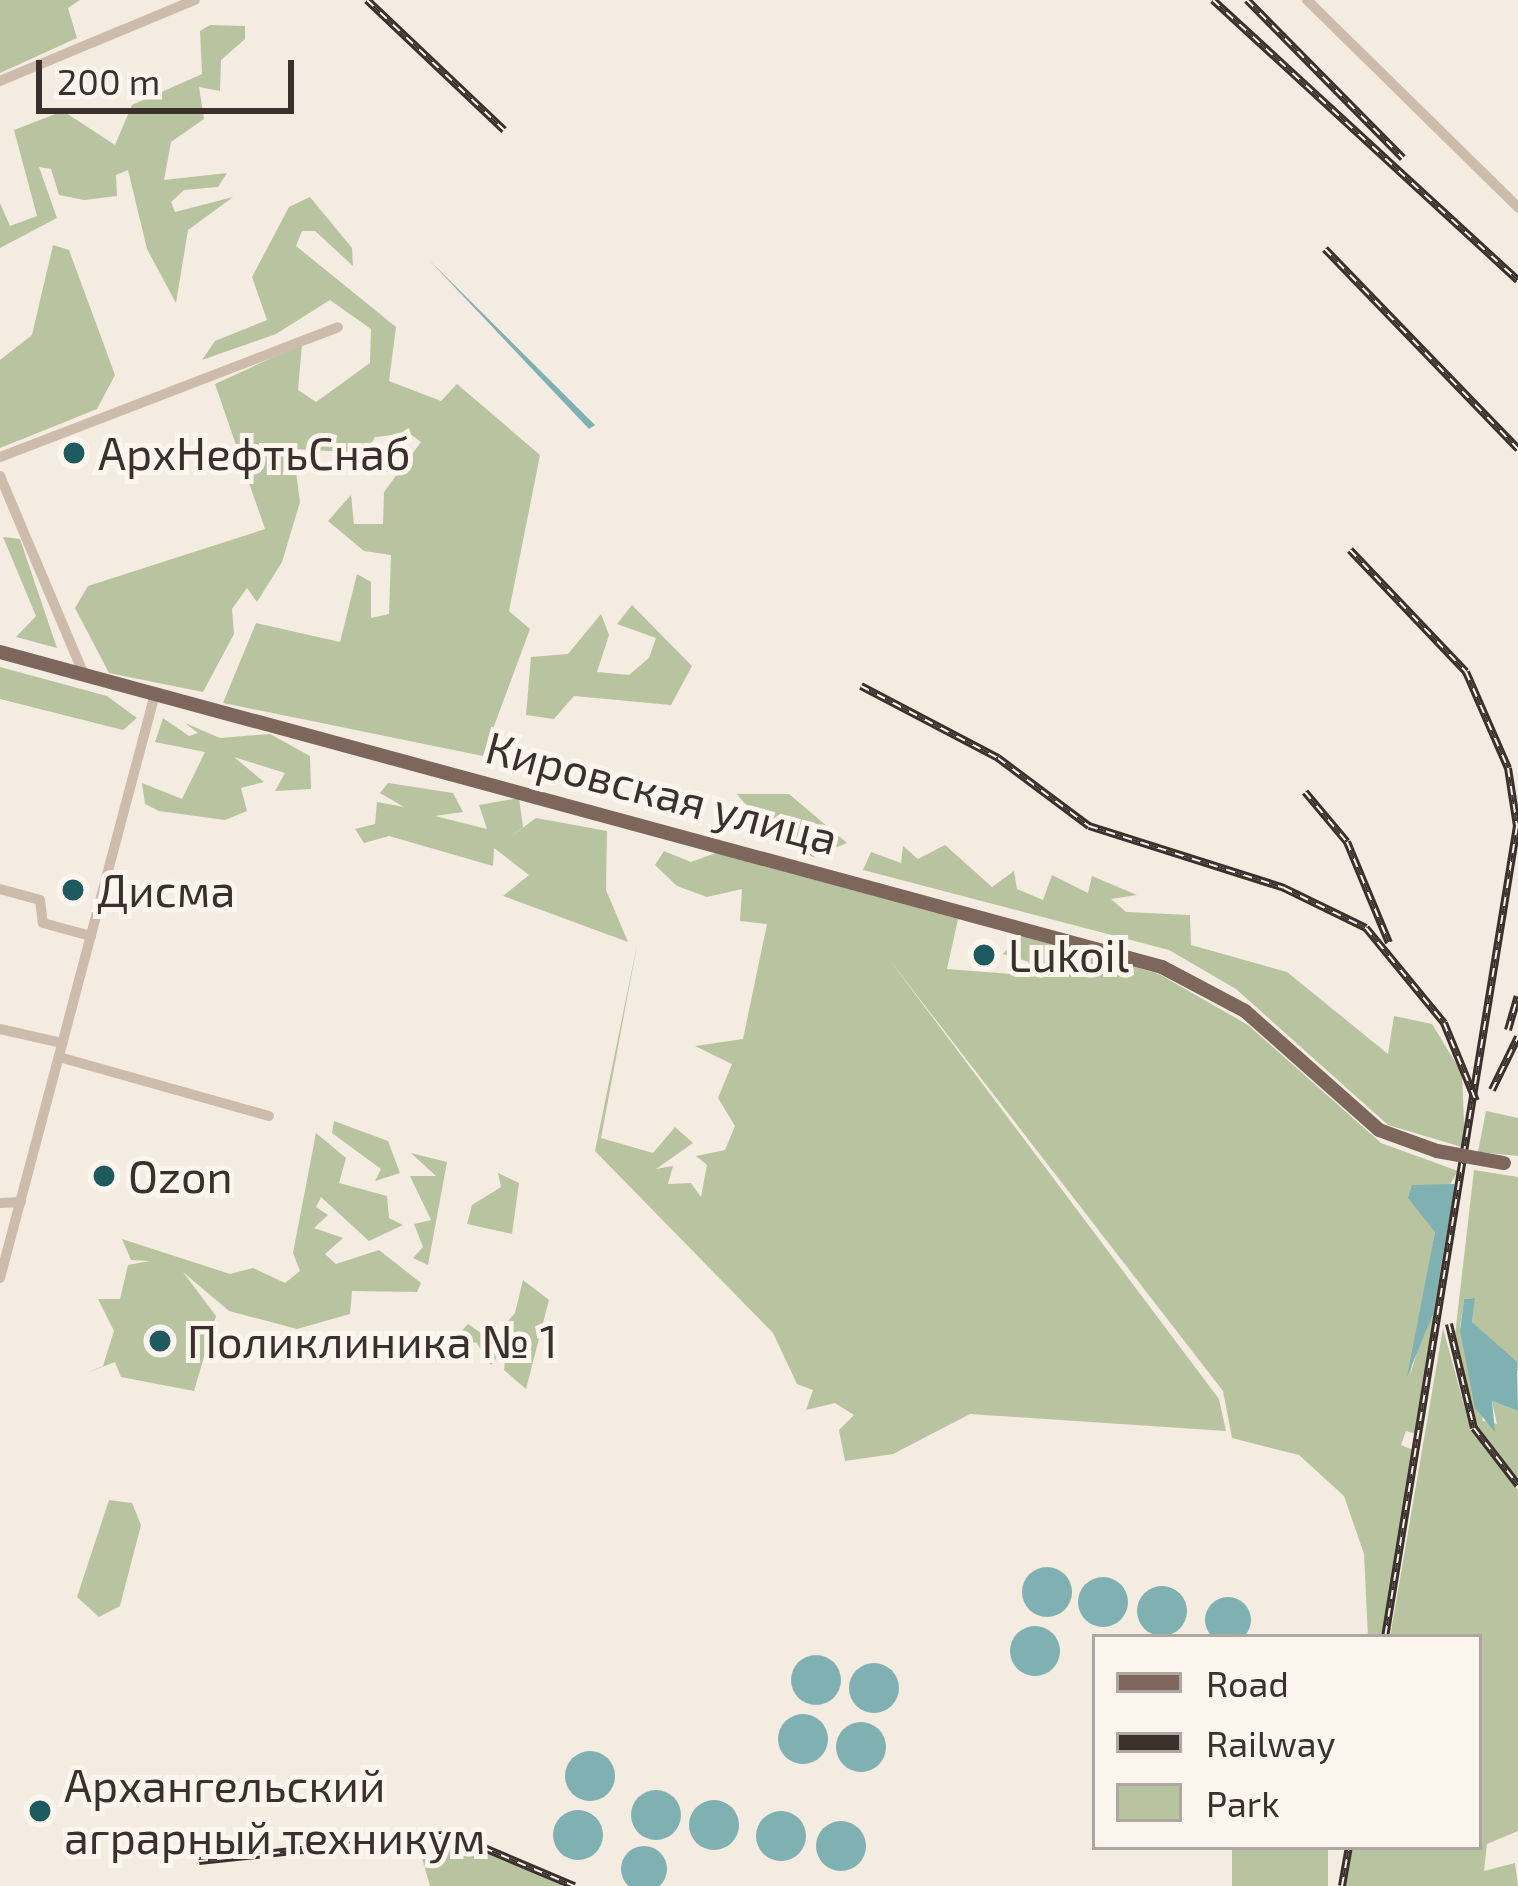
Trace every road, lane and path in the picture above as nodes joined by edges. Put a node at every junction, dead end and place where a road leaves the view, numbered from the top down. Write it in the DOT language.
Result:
graph roads {
  1 [pos="195,0"];
  2 [pos="1307,0"];
  3 [pos="0,81"];
  4 [pos="1518,207"];
  5 [pos="338,327"];
  6 [pos="0,457"];
  7 [pos="0,476"];
  8 [pos="0,652"];
  9 [pos="84,675"];
  10 [pos="155,694"];
  11 [pos="0,890"];
  12 [pos="91,936"];
  13 [pos="0,1029"];
  14 [pos="62,1043"];
  15 [pos="59,1057"];
  16 [pos="269,1116"];
  17 [pos="1511,1164"];
  18 [pos="0,1202"];
  19 [pos="21,1202"];
  20 [pos="0,1278"];
  1 -- 3 [label="street"];
  2 -- 4 [label="street"];
  5 -- 6 [label="street"];
  7 -- 9 [label="street"];
  8 -- 9 [label="main road, Кировская улица"];
  9 -- 10 [label="main road, Кировская улица"];
  10 -- 12 [label="street"];
  10 -- 17 [label="main road, Кировская улица, bridge"];
  11 -- 12 [label="street"];
  12 -- 14 [label="street"];
  13 -- 14 [label="street"];
  14 -- 15 [label="street"];
  15 -- 16 [label="street"];
  15 -- 19 [label="street"];
  18 -- 19 [label="street"];
  19 -- 20 [label="street"];
}
